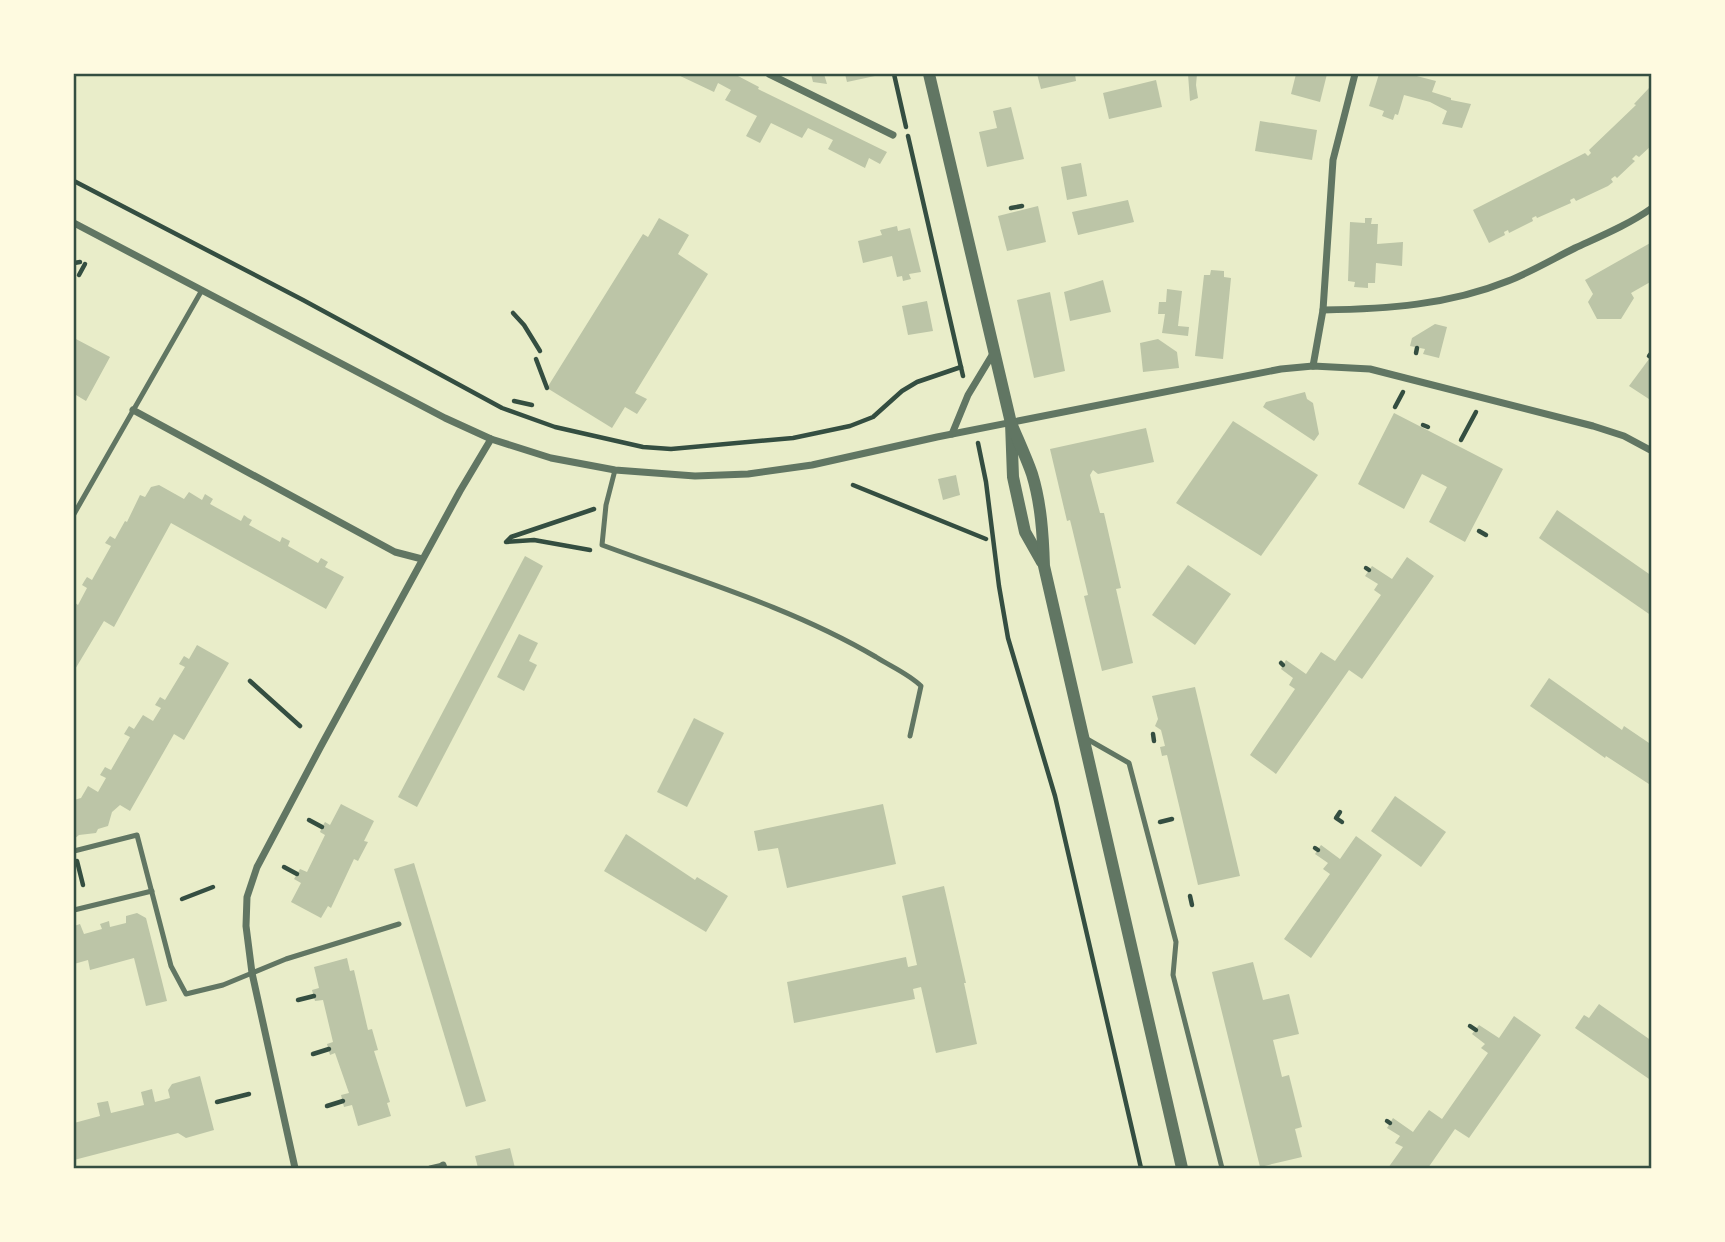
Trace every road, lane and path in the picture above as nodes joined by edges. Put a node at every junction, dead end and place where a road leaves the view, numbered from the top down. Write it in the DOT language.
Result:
graph roads {
  1 [pos="769,74"];
  2 [pos="894,74"];
  3 [pos="929,74"];
  4 [pos="1355,74"];
  5 [pos="893,135"];
  6 [pos="74,181"];
  7 [pos="1021,206"];
  8 [pos="1011,208"];
  9 [pos="1651,208"];
  10 [pos="74,223"];
  11 [pos="74,263"];
  12 [pos="79,275"];
  13 [pos="202,290"];
  14 [pos="1323,310"];
  15 [pos="513,313"];
  16 [pos="540,351"];
  17 [pos="995,352"];
  18 [pos="536,359"];
  19 [pos="1313,366"];
  20 [pos="961,367"];
  21 [pos="964,378"];
  22 [pos="547,388"];
  23 [pos="1403,392"];
  24 [pos="514,401"];
  25 [pos="532,405"];
  26 [pos="1395,407"];
  27 [pos="133,410"];
  28 [pos="1476,412"];
  29 [pos="1011,423"];
  30 [pos="952,435"];
  31 [pos="491,439"];
  32 [pos="1461,440"];
  33 [pos="1651,451"];
  34 [pos="982,464"];
  35 [pos="615,470"];
  36 [pos="853,485"];
  37 [pos="595,509"];
  38 [pos="74,514"];
  39 [pos="1479,531"];
  40 [pos="1486,534"];
  41 [pos="986,539"];
  42 [pos="590,550"];
  43 [pos="422,559"];
  44 [pos="1044,566"];
  45 [pos="250,681"];
  46 [pos="300,726"];
  47 [pos="910,736"];
  48 [pos="1083,737"];
  49 [pos="1340,812"];
  50 [pos="1172,819"];
  51 [pos="309,820"];
  52 [pos="1160,822"];
  53 [pos="1342,822"];
  54 [pos="322,827"];
  55 [pos="74,851"];
  56 [pos="76,860"];
  57 [pos="284,867"];
  58 [pos="297,874"];
  59 [pos="83,886"];
  60 [pos="213,887"];
  61 [pos="152,891"];
  62 [pos="1190,896"];
  63 [pos="182,899"];
  64 [pos="1192,905"];
  65 [pos="74,910"];
  66 [pos="399,923"];
  67 [pos="252,973"];
  68 [pos="313,996"];
  69 [pos="298,1000"];
  70 [pos="328,1049"];
  71 [pos="313,1055"];
  72 [pos="249,1094"];
  73 [pos="343,1101"];
  74 [pos="217,1102"];
  75 [pos="327,1106"];
  76 [pos="443,1167"];
  77 [pos="295,1168"];
  78 [pos="430,1168"];
  79 [pos="1141,1168"];
  80 [pos="1182,1168"];
  81 [pos="1222,1168"];
  1 -- 5 [label="street"];
  2 -- 20 [label="path"];
  3 -- 17 [label="street"];
  4 -- 14 [label="street"];
  6 -- 20 [label="path"];
  7 -- 8 [label="path"];
  9 -- 14 [label="street"];
  10 -- 13 [label="street"];
  11 -- 12 [label="path"];
  13 -- 27 [label="lane"];
  13 -- 31 [label="street"];
  14 -- 19 [label="street"];
  15 -- 16 [label="path"];
  17 -- 29 [label="street"];
  17 -- 30 [label="street"];
  18 -- 22 [label="path"];
  19 -- 29 [label="street"];
  19 -- 33 [label="street"];
  20 -- 21 [label="path"];
  23 -- 26 [label="path"];
  24 -- 25 [label="path"];
  27 -- 38 [label="lane"];
  27 -- 43 [label="street"];
  28 -- 32 [label="path"];
  29 -- 30 [label="street"];
  29 -- 44 [label="street"];
  29 -- 44 [label="street"];
  30 -- 35 [label="street"];
  31 -- 35 [label="street"];
  31 -- 43 [label="street"];
  34 -- 79 [label="path"];
  35 -- 47 [label="lane"];
  36 -- 41 [label="path"];
  37 -- 42 [label="path"];
  39 -- 40 [label="path"];
  43 -- 67 [label="street"];
  44 -- 48 [label="street"];
  45 -- 46 [label="path"];
  48 -- 80 [label="street"];
  48 -- 81 [label="lane"];
  49 -- 53 [label="path"];
  50 -- 52 [label="path"];
  51 -- 54 [label="path"];
  55 -- 61 [label="lane"];
  56 -- 59 [label="path"];
  57 -- 58 [label="path"];
  60 -- 63 [label="path"];
  61 -- 65 [label="lane"];
  61 -- 67 [label="lane"];
  62 -- 64 [label="path"];
  66 -- 67 [label="lane"];
  67 -- 77 [label="street"];
  68 -- 69 [label="path"];
  70 -- 71 [label="path"];
  72 -- 74 [label="path"];
  73 -- 75 [label="path"];
  76 -- 78 [label="lane"];
}
